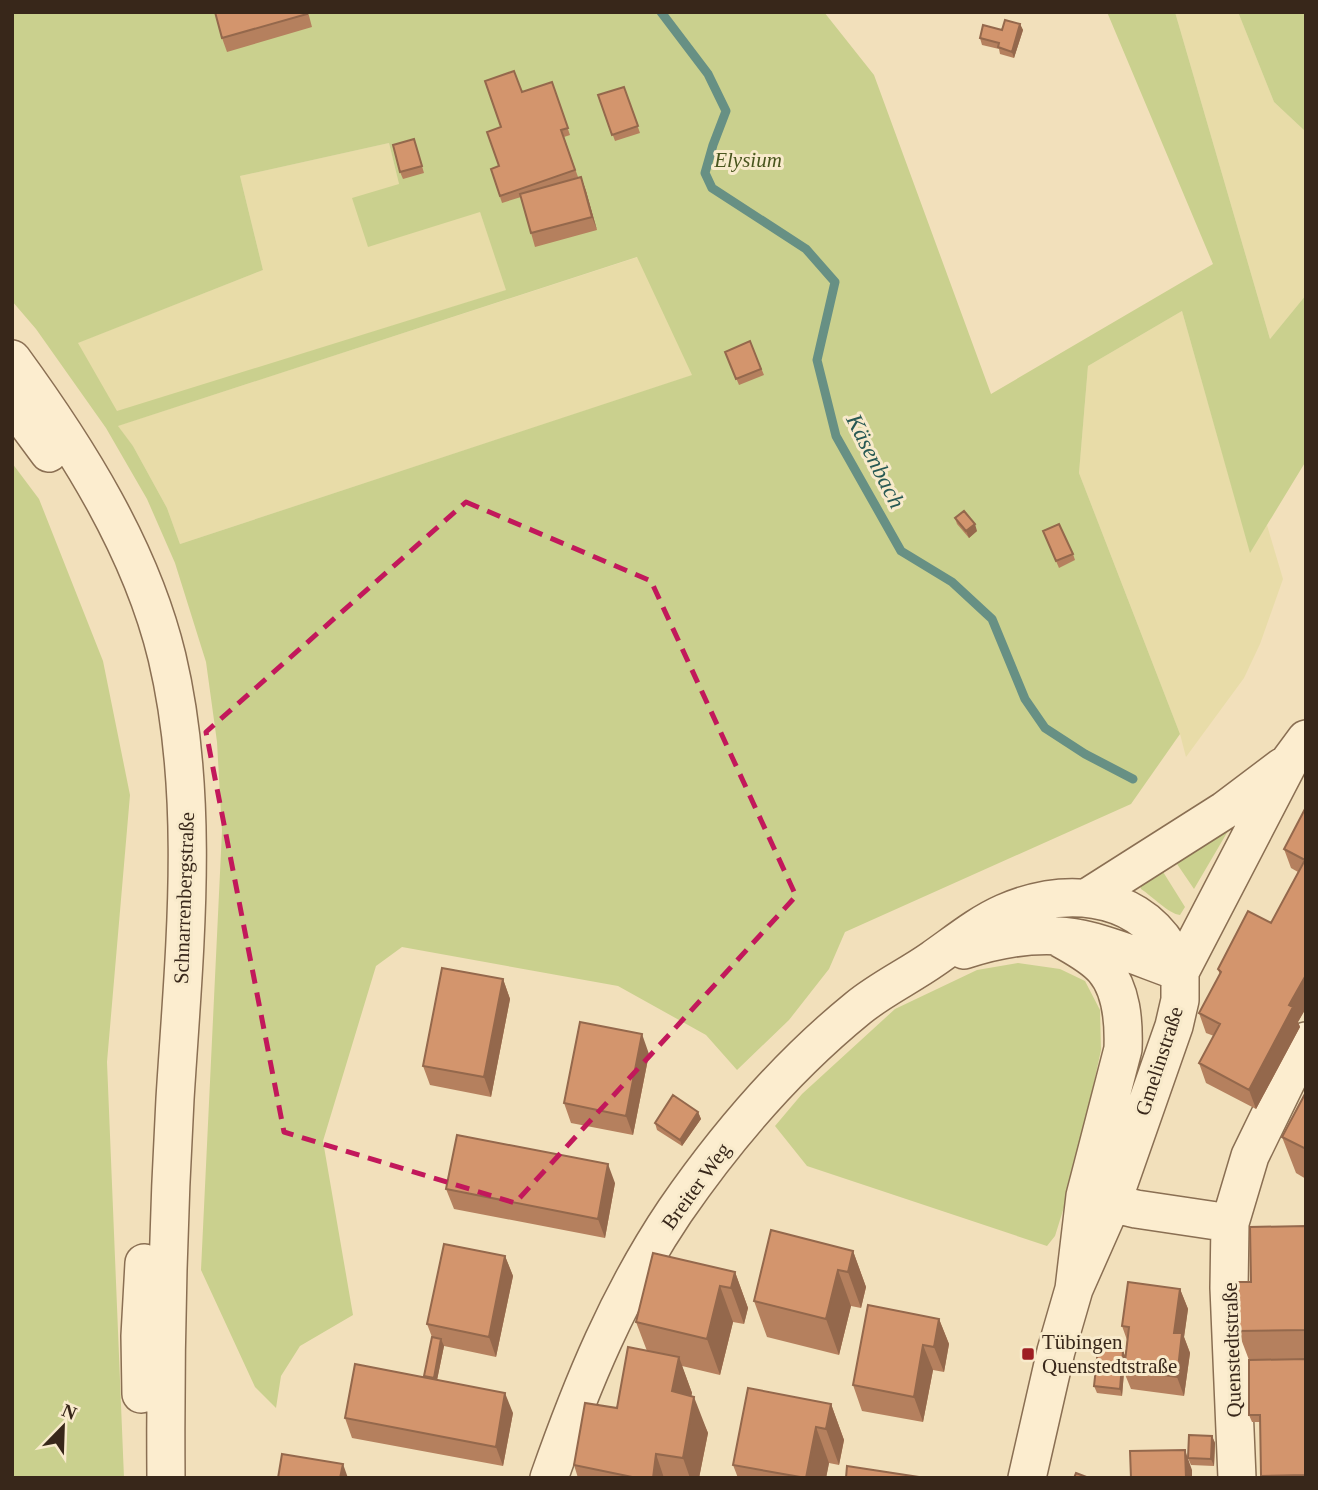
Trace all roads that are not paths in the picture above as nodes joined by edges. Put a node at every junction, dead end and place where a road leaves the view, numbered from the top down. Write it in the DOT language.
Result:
graph roads {
  1 [pos="12,359"];
  2 [pos="12,403"];
  3 [pos="1297,750"];
  4 [pos="1088,897"];
  5 [pos="1058,937"];
  6 [pos="930,961"];
  7 [pos="1180,972"];
  8 [pos="1306,1041"];
  9 [pos="1098,1200"];
  10 [pos="1230,1223"];
  11 [pos="142,1478"];
  12 [pos="166,1478"];
  13 [pos="549,1478"];
  14 [pos="1027,1478"];
  15 [pos="1237,1478"];
  1 -- 12 [label="street, Schnarrenbergstraße"];
  2 -- 11 [label="street, Schnarrenbergstraße"];
  3 -- 4 [label="street, Gmelinstraße"];
  3 -- 7 [label="street, Gmelinstraße"];
  4 -- 6 [label="street, Breiter Weg"];
  4 -- 7 [label="street, Breiter Weg"];
  5 -- 6 [label="street, Breiter Weg"];
  5 -- 7 [label="street, Breiter Weg"];
  5 -- 9 [label="street, Gmelinstraße"];
  6 -- 13 [label="street, Breiter Weg"];
  7 -- 9 [label="street, Gmelinstraße"];
  8 -- 10 [label="street, Quenstedtstraße"];
  9 -- 10 [label="street"];
  9 -- 14 [label="street, Gmelinstraße"];
  10 -- 15 [label="street, Quenstedtstraße"];
}
